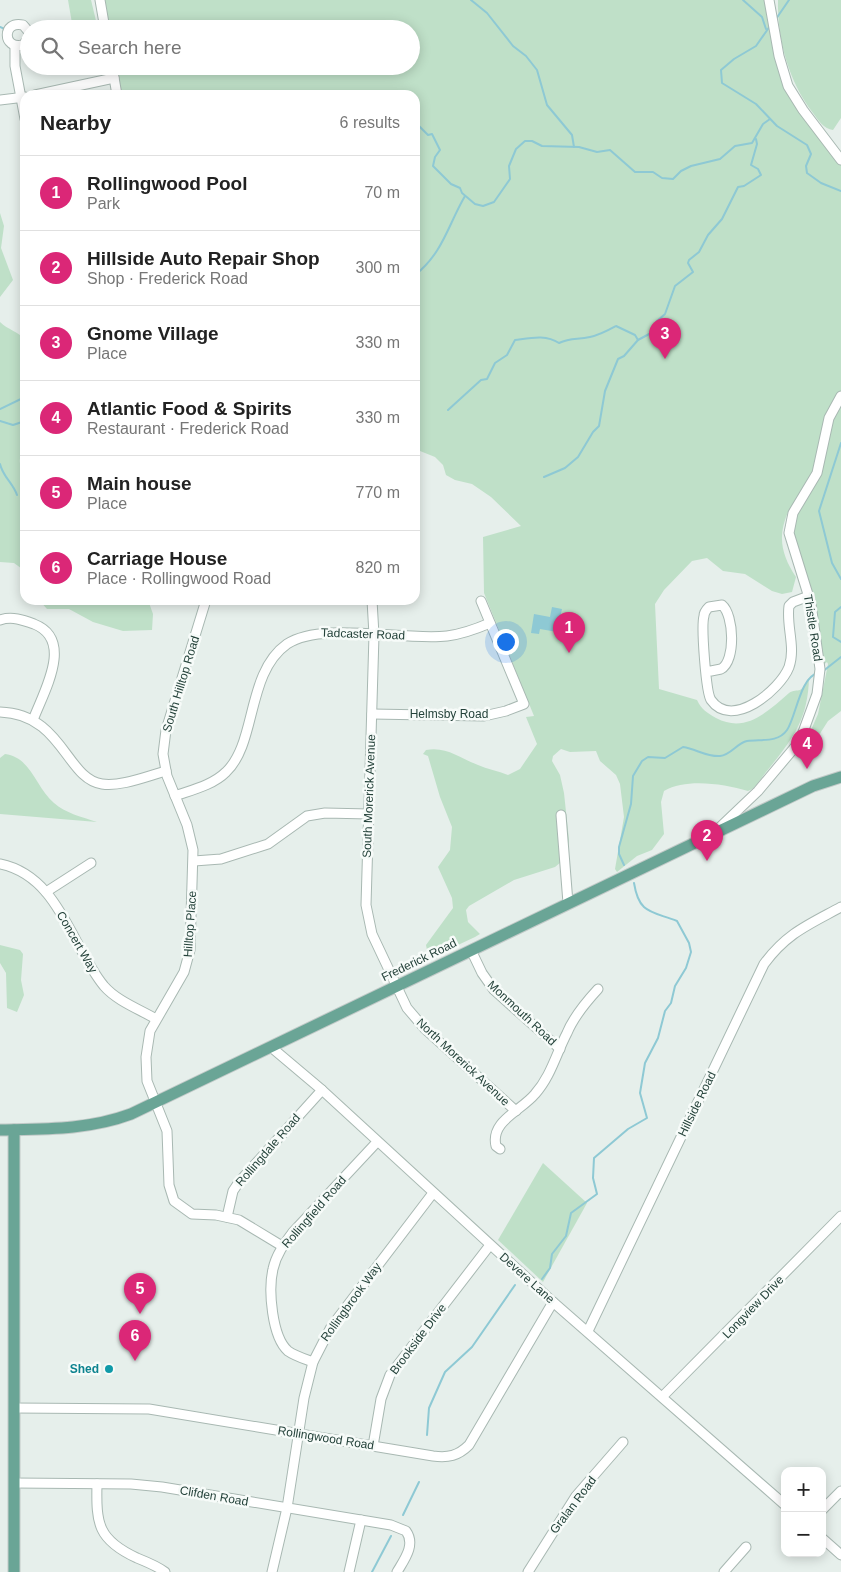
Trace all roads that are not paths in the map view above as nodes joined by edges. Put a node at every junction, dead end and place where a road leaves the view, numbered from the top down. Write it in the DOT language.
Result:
graph roads {
  1 [pos="100,0"];
  2 [pos="769,0"];
  3 [pos="103,20"];
  4 [pos="20,24"];
  5 [pos="20,45"];
  6 [pos="15,46"];
  7 [pos="114,75"];
  8 [pos="114,78"];
  9 [pos="21,90"];
  10 [pos="58,90"];
  11 [pos="116,90"];
  12 [pos="20,98"];
  13 [pos="0,100"];
  14 [pos="841,160"];
  15 [pos="841,396"];
  16 [pos="809,596"];
  17 [pos="481,601"];
  18 [pos="204,605"];
  19 [pos="372,605"];
  20 [pos="0,620"];
  21 [pos="490,623"];
  22 [pos="374,635"];
  23 [pos="706,672"];
  24 [pos="0,712"];
  25 [pos="372,714"];
  26 [pos="33,720"];
  27 [pos="166,771"];
  28 [pos="841,777"];
  29 [pos="175,796"];
  30 [pos="369,814"];
  31 [pos="561,815"];
  32 [pos="712,836"];
  33 [pos="194,861"];
  34 [pos="91,863"];
  35 [pos="0,864"];
  36 [pos="46,892"];
  37 [pos="568,903"];
  38 [pos="841,907"];
  39 [pos="471,950"];
  40 [pos="396,986"];
  41 [pos="598,989"];
  42 [pos="156,1019"];
  43 [pos="271,1048"];
  44 [pos="560,1049"];
  45 [pos="322,1090"];
  46 [pos="156,1103"];
  47 [pos="516,1111"];
  48 [pos="0,1130"];
  49 [pos="14,1130"];
  50 [pos="377,1142"];
  51 [pos="500,1149"];
  52 [pos="433,1193"];
  53 [pos="841,1216"];
  54 [pos="227,1217"];
  55 [pos="490,1245"];
  56 [pos="282,1246"];
  57 [pos="554,1302"];
  58 [pos="588,1331"];
  59 [pos="313,1362"];
  60 [pos="663,1396"];
  61 [pos="14,1408"];
  62 [pos="299,1434"];
  63 [pos="623,1442"];
  64 [pos="373,1446"];
  65 [pos="14,1484"];
  66 [pos="97,1484"];
  67 [pos="841,1491"];
  68 [pos="781,1501"];
  69 [pos="826,1506"];
  70 [pos="286,1508"];
  71 [pos="361,1520"];
  72 [pos="826,1542"];
  73 [pos="746,1547"];
  74 [pos="841,1555"];
  75 [pos="14,1572"];
  76 [pos="165,1572"];
  77 [pos="272,1572"];
  78 [pos="349,1572"];
  79 [pos="396,1572"];
  80 [pos="528,1572"];
  81 [pos="724,1572"];
  1 -- 3 [label="street"];
  2 -- 14 [label="street"];
  4 -- 6 [label="street"];
  5 -- 6 [label="street"];
  6 -- 9 [label="street"];
  7 -- 8 [label="street"];
  8 -- 10 [label="street"];
  8 -- 11 [label="street"];
  12 -- 13 [label="street"];
  15 -- 16 [label="street, Thistle Road"];
  16 -- 23 [label="street"];
  16 -- 32 [label="street, Thistle Road"];
  17 -- 21 [label="street"];
  18 -- 27 [label="street, South Hilltop Road"];
  19 -- 22 [label="street, South Morerick Avenue"];
  20 -- 26 [label="street"];
  21 -- 22 [label="street, Tadcaster Road"];
  21 -- 25 [label="street, Helmsby Road"];
  22 -- 25 [label="street, South Morerick Avenue"];
  22 -- 29 [label="street, Tadcaster Road"];
  23 -- 23 [label="street"];
  24 -- 26 [label="street"];
  25 -- 30 [label="street, South Morerick Avenue"];
  26 -- 27 [label="street"];
  27 -- 29 [label="street, South Hilltop Road"];
  28 -- 32 [label="main road, Frederick Road"];
  29 -- 33 [label="street, Hilltop Place"];
  30 -- 33 [label="street"];
  30 -- 40 [label="street, South Morerick Avenue"];
  31 -- 37 [label="street"];
  32 -- 37 [label="main road, Frederick Road"];
  33 -- 42 [label="street, Hilltop Place"];
  34 -- 36 [label="street"];
  35 -- 36 [label="street, Concert Way"];
  36 -- 42 [label="street, Concert Way"];
  37 -- 39 [label="main road, Frederick Road"];
  38 -- 58 [label="street, Hillside Road"];
  39 -- 40 [label="main road, Frederick Road"];
  39 -- 44 [label="street, Monmouth Road"];
  40 -- 43 [label="main road, Frederick Road"];
  40 -- 47 [label="street, North Morerick Avenue"];
  41 -- 44 [label="street"];
  42 -- 46 [label="street, Hilltop Place"];
  43 -- 45 [label="street, Devere Lane"];
  43 -- 46 [label="main road, Frederick Road"];
  44 -- 47 [label="street"];
  45 -- 50 [label="street, Devere Lane"];
  45 -- 54 [label="street, Rollingdale Road"];
  46 -- 49 [label="main road, Frederick Road"];
  46 -- 54 [label="street, Hilltop Place"];
  47 -- 51 [label="street"];
  48 -- 49 [label="main road, Frederick Road"];
  49 -- 61 [label="main road"];
  50 -- 52 [label="street, Devere Lane"];
  50 -- 56 [label="street, Rollingfield Road"];
  52 -- 55 [label="street, Devere Lane"];
  52 -- 59 [label="street, Rollingbrook Way"];
  53 -- 60 [label="street, Longview Drive"];
  54 -- 56 [label="street, Hilltop Place"];
  55 -- 57 [label="street, Devere Lane"];
  55 -- 64 [label="street, Brookside Drive"];
  56 -- 59 [label="street, Rollingfield Road"];
  57 -- 58 [label="street, Devere Lane"];
  57 -- 64 [label="street, Rollingwood Road"];
  58 -- 60 [label="street, Devere Lane"];
  59 -- 62 [label="street, Rollingbrook Way"];
  60 -- 68 [label="street, Devere Lane"];
  61 -- 62 [label="street, Rollingwood Road"];
  61 -- 65 [label="main road"];
  62 -- 64 [label="street, Rollingwood Road"];
  62 -- 70 [label="street, Rollingbrook Way"];
  63 -- 80 [label="street, Gralan Road"];
  65 -- 66 [label="street, Clifden Road"];
  65 -- 75 [label="main road"];
  66 -- 70 [label="street, Clifden Road"];
  66 -- 76 [label="street"];
  67 -- 69 [label="street"];
  70 -- 71 [label="street, Clifden Road"];
  70 -- 77 [label="street, Rollingbrook Way"];
  71 -- 78 [label="street"];
  71 -- 79 [label="street, Clifden Road"];
  72 -- 74 [label="street"];
  73 -- 81 [label="street"];
}
